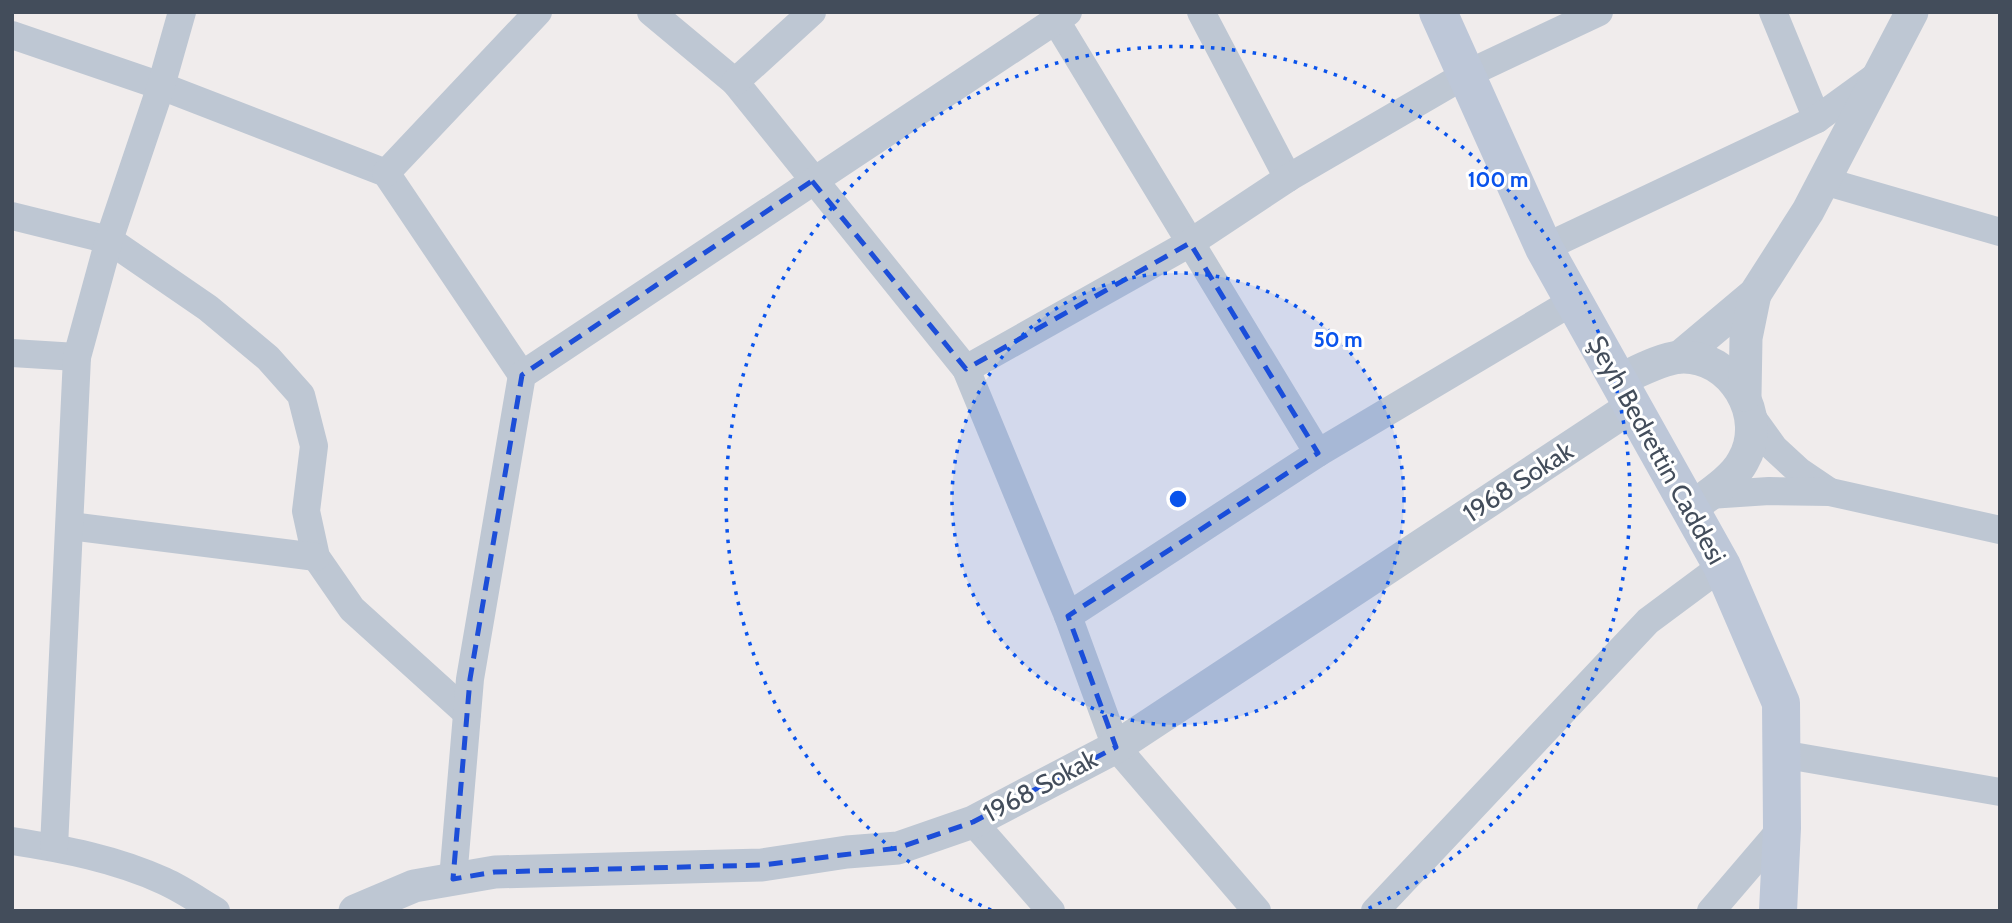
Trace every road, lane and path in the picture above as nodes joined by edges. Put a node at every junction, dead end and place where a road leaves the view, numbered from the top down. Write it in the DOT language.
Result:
graph roads {
  1 [pos="181,12"];
  2 [pos="538,12"];
  3 [pos="651,12"];
  4 [pos="812,12"];
  5 [pos="1201,12"];
  6 [pos="1438,12"];
  7 [pos="1599,12"];
  8 [pos="1773,12"];
  9 [pos="1912,12"];
  10 [pos="1062,17"];
  11 [pos="12,34"];
  12 [pos="1882,72"];
  13 [pos="1465,75"];
  14 [pos="735,82"];
  15 [pos="161,86"];
  16 [pos="1817,119"];
  17 [pos="386,173"];
  18 [pos="1288,178"];
  19 [pos="812,181"];
  20 [pos="1824,181"];
  21 [pos="12,216"];
  22 [pos="2000,232"];
  23 [pos="109,240"];
  24 [pos="1190,243"];
  25 [pos="1544,248"];
  26 [pos="1755,294"];
  27 [pos="1575,300"];
  28 [pos="12,353"];
  29 [pos="77,357"];
  30 [pos="1680,357"];
  31 [pos="966,369"];
  32 [pos="522,375"];
  33 [pos="1626,393"];
  34 [pos="1748,406"];
  35 [pos="1318,453"];
  36 [pos="1830,492"];
  37 [pos="1700,501"];
  38 [pos="70,526"];
  39 [pos="2000,530"];
  40 [pos="316,557"];
  41 [pos="1722,566"];
  42 [pos="1068,616"];
  43 [pos="467,713"];
  44 [pos="1116,747"];
  45 [pos="1782,754"];
  46 [pos="2000,792"];
  47 [pos="973,822"];
  48 [pos="1782,828"];
  49 [pos="12,841"];
  50 [pos="54,847"];
  51 [pos="453,879"];
  52 [pos="216,911"];
  53 [pos="355,911"];
  54 [pos="1051,911"];
  55 [pos="1256,911"];
  56 [pos="1375,911"];
  57 [pos="1711,911"];
  58 [pos="1778,911"];
  1 -- 15 [label="street"];
  2 -- 17 [label="street"];
  3 -- 14 [label="street"];
  4 -- 14 [label="street"];
  5 -- 18 [label="street"];
  6 -- 13 [label="main road, Şeyh Bedrettin Caddesi"];
  7 -- 13 [label="street"];
  8 -- 16 [label="street"];
  9 -- 12 [label="street"];
  10 -- 19 [label="street"];
  10 -- 24 [label="street"];
  11 -- 15 [label="street"];
  12 -- 16 [label="street"];
  12 -- 20 [label="street"];
  13 -- 18 [label="street"];
  13 -- 25 [label="main road, Şeyh Bedrettin Caddesi"];
  14 -- 19 [label="street"];
  15 -- 17 [label="street"];
  15 -- 23 [label="street"];
  16 -- 25 [label="street"];
  17 -- 32 [label="street"];
  18 -- 24 [label="street"];
  19 -- 31 [label="street"];
  19 -- 32 [label="street"];
  20 -- 22 [label="street"];
  20 -- 26 [label="street"];
  21 -- 23 [label="street"];
  23 -- 29 [label="street"];
  23 -- 40 [label="street"];
  24 -- 31 [label="street"];
  24 -- 35 [label="street"];
  25 -- 27 [label="main road, Şeyh Bedrettin Caddesi"];
  26 -- 30 [label="street"];
  26 -- 34 [label="street"];
  27 -- 33 [label="main road, Şeyh Bedrettin Caddesi"];
  27 -- 35 [label="street"];
  28 -- 29 [label="street"];
  29 -- 38 [label="street"];
  30 -- 33 [label="street, 1968 Sokak"];
  30 -- 34 [label="street"];
  31 -- 42 [label="street"];
  32 -- 43 [label="street"];
  33 -- 37 [label="main road, Şeyh Bedrettin Caddesi"];
  33 -- 44 [label="street, 1968 Sokak"];
  34 -- 36 [label="street"];
  34 -- 37 [label="street"];
  35 -- 42 [label="street"];
  36 -- 37 [label="street"];
  36 -- 39 [label="street"];
  37 -- 41 [label="main road, Şeyh Bedrettin Caddesi"];
  38 -- 40 [label="street"];
  38 -- 50 [label="street"];
  40 -- 43 [label="street"];
  41 -- 45 [label="main road, Şeyh Bedrettin Caddesi"];
  41 -- 56 [label="street"];
  42 -- 44 [label="street"];
  43 -- 51 [label="street"];
  44 -- 47 [label="street, 1968 Sokak"];
  44 -- 55 [label="street"];
  45 -- 46 [label="street"];
  45 -- 48 [label="main road, Şeyh Bedrettin Caddesi"];
  47 -- 51 [label="street, 1968 Sokak"];
  47 -- 54 [label="street"];
  48 -- 57 [label="street"];
  48 -- 58 [label="main road, Şeyh Bedrettin Caddesi"];
  49 -- 50 [label="street"];
  50 -- 52 [label="street"];
  51 -- 53 [label="street, 1968 Sokak"];
}
